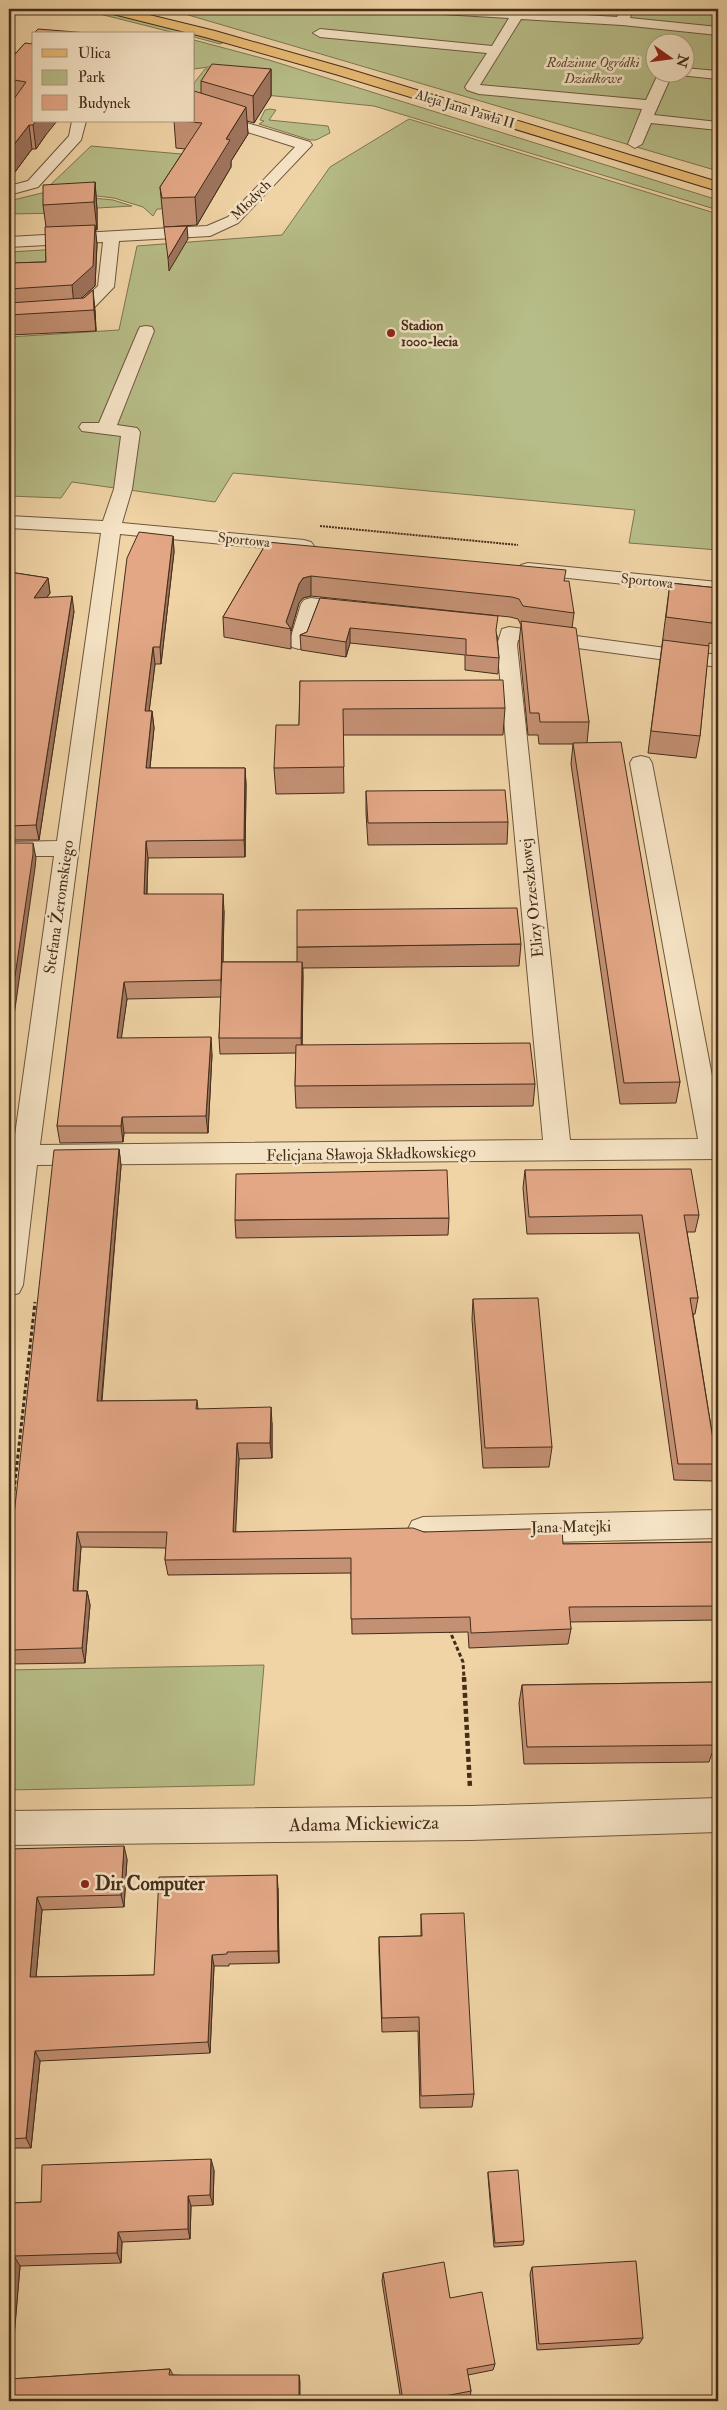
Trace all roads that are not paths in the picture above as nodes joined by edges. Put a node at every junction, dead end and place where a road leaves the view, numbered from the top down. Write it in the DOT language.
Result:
graph roads {
  1 [pos="110,9"];
  2 [pos="139,9"];
  3 [pos="426,9"];
  4 [pos="517,15"];
  5 [pos="625,15"];
  6 [pos="688,28"];
  7 [pos="718,31"];
  8 [pos="686,32"];
  9 [pos="320,33"];
  10 [pos="210,34"];
  11 [pos="496,50"];
  12 [pos="9,54"];
  13 [pos="32,61"];
  14 [pos="694,73"];
  15 [pos="718,75"];
  16 [pos="662,82"];
  17 [pos="195,111"];
  18 [pos="649,112"];
  19 [pos="79,122"];
  20 [pos="718,126"];
  21 [pos="635,144"];
  22 [pos="718,186"];
  23 [pos="9,191"];
  24 [pos="112,236"];
  25 [pos="9,242"];
  26 [pos="9,316"];
  27 [pos="146,330"];
  28 [pos="9,522"];
  29 [pos="111,528"];
  30 [pos="321,547"];
  31 [pos="510,567"];
  32 [pos="718,588"];
  33 [pos="378,611"];
  34 [pos="299,642"];
  35 [pos="718,661"];
  36 [pos="641,763"];
  37 [pos="67,848"];
  38 [pos="9,849"];
  39 [pos="716,1149"];
  40 [pos="558,1152"];
  41 [pos="25,1156"];
  42 [pos="9,1286"];
  43 [pos="718,1524"];
  44 [pos="423,1531"];
  45 [pos="718,1815"];
  46 [pos="9,1828"];
  1 -- 10 [label="main road, Aleja Jana Pawła II"];
  2 -- 10 [label="main road, Aleja Jana Pawła II"];
  3 -- 4 [label="street"];
  4 -- 5 [label="street"];
  4 -- 11 [label="street"];
  5 -- 6 [label="street"];
  6 -- 7 [label="street"];
  6 -- 8 [label="street"];
  9 -- 11 [label="street"];
  10 -- 22 [label="main road, Aleja Jana Pawła II"];
  11 -- 18 [label="street"];
  12 -- 13 [label="street"];
  14 -- 15 [label="street"];
  16 -- 18 [label="street"];
  17 -- 24 [label="street, Młodych"];
  18 -- 20 [label="street"];
  18 -- 21 [label="street"];
  19 -- 23 [label="street"];
  24 -- 25 [label="street, Młodych"];
  24 -- 26 [label="street"];
  27 -- 29 [label="street, Stefana Żeromskiego"];
  28 -- 29 [label="street, Sportowa"];
  29 -- 30 [label="street, Sportowa"];
  29 -- 37 [label="street, Stefana Żeromskiego"];
  31 -- 32 [label="street, Sportowa"];
  33 -- 34 [label="street"];
  35 -- 40 [label="street, Elizy Orzeszkowej"];
  36 -- 39 [label="street"];
  37 -- 38 [label="street"];
  37 -- 41 [label="street, Stefana Żeromskiego"];
  39 -- 40 [label="street, Felicjana Sławoja Składkowskiego"];
  40 -- 41 [label="street, Felicjana Sławoja Składkowskiego"];
  41 -- 42 [label="street, Stefana Żeromskiego"];
  43 -- 44 [label="street, Jana Matejki"];
  45 -- 46 [label="street, Adama Mickiewicza"];
}
